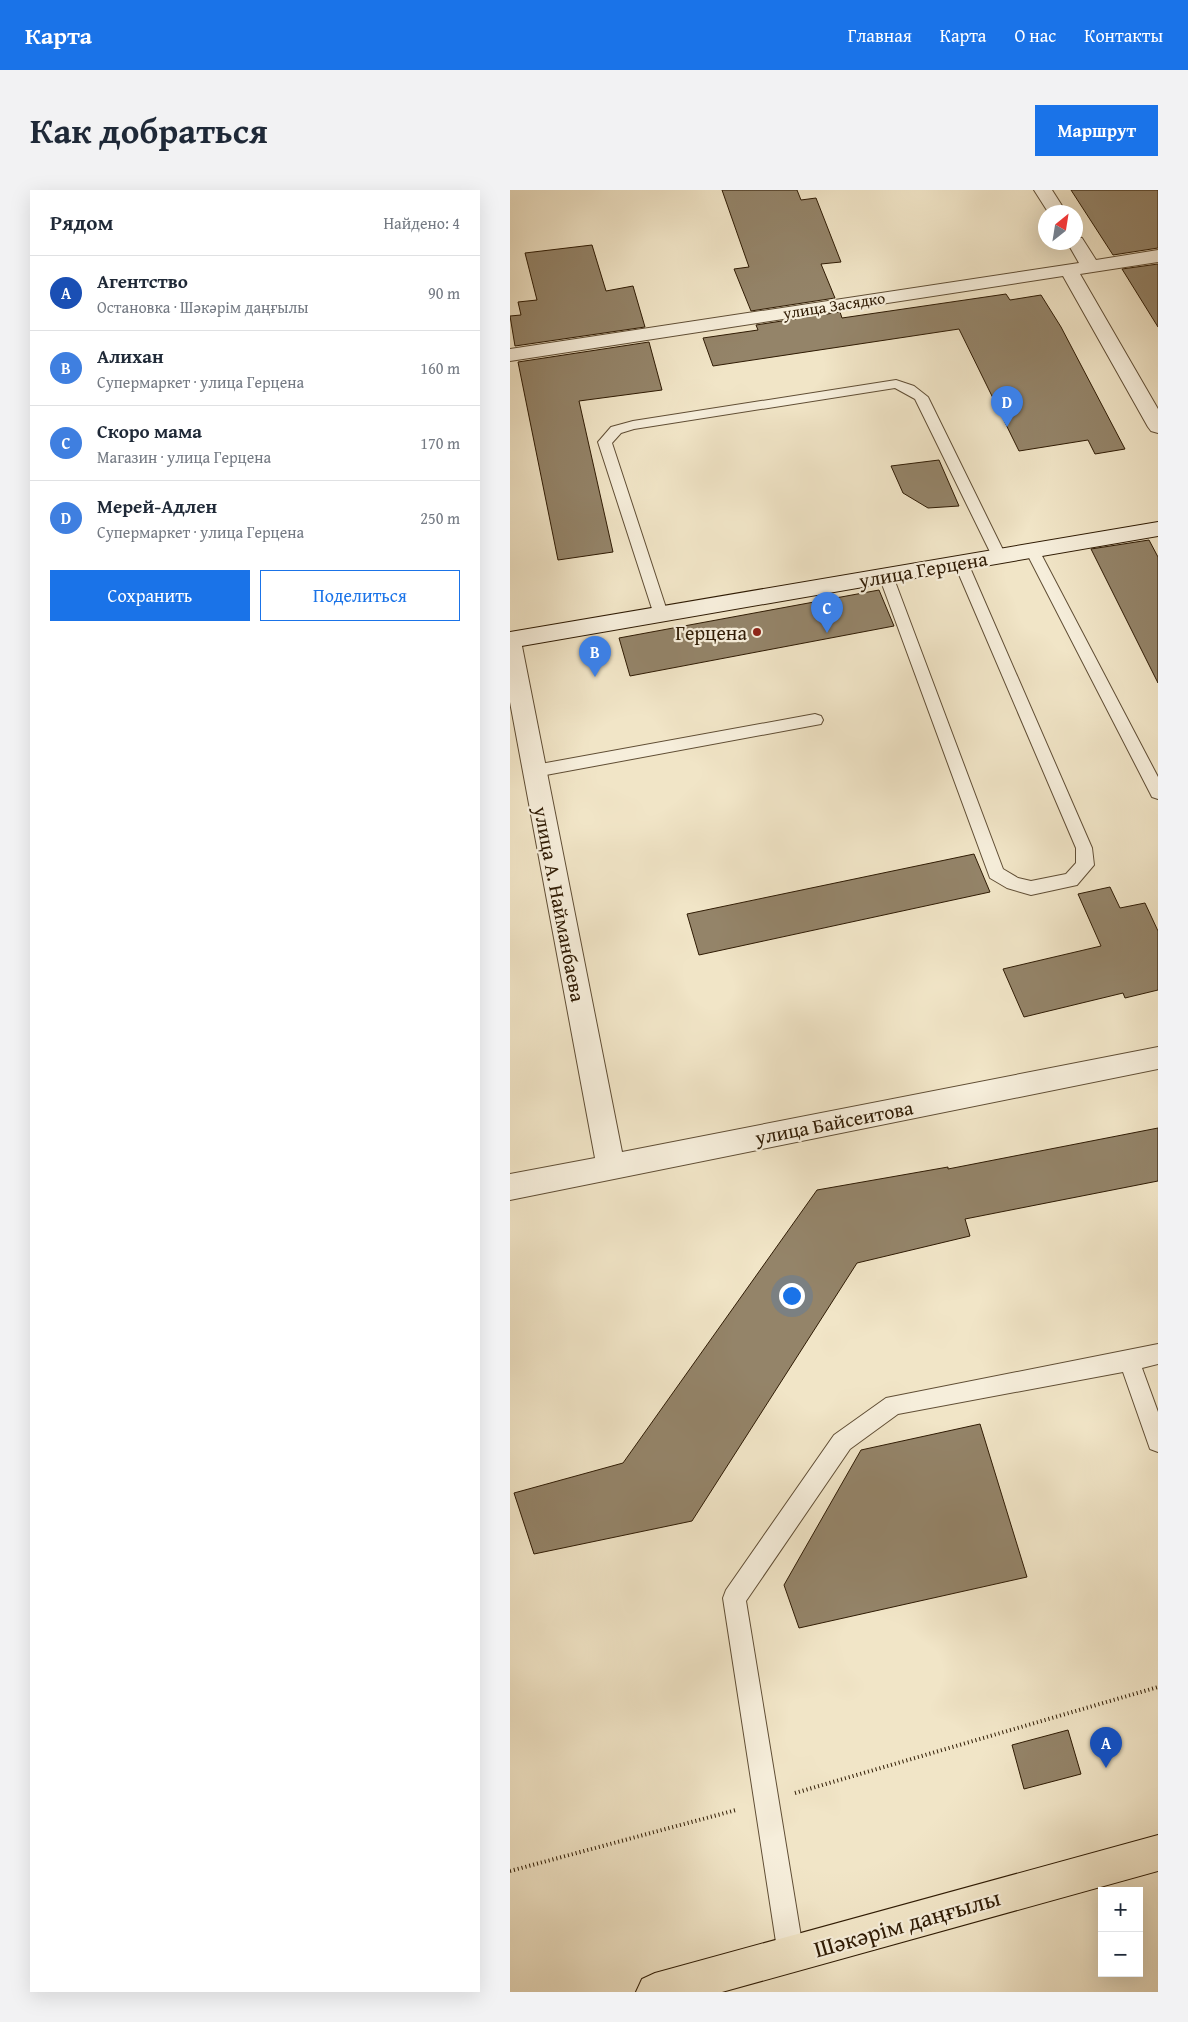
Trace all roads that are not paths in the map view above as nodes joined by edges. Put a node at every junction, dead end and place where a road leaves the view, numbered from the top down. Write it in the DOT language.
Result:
graph roads {
  1 [pos="1043,190"];
  2 [pos="1053,205"];
  3 [pos="1081,250"];
  4 [pos="1158,256"];
  5 [pos="1090,266"];
  6 [pos="1068,269"];
  7 [pos="510,355"];
  8 [pos="1158,426"];
  9 [pos="1158,529"];
  10 [pos="1032,550"];
  11 [pos="998,556"];
  12 [pos="961,563"];
  13 [pos="886,576"];
  14 [pos="660,614"];
  15 [pos="510,641"];
  16 [pos="815,720"];
  17 [pos="535,770"];
  18 [pos="1158,793"];
  19 [pos="1158,1058"];
  20 [pos="611,1166"];
  21 [pos="510,1187"];
  22 [pos="1158,1354"];
  23 [pos="1129,1361"];
  24 [pos="1158,1442"];
  25 [pos="1158,1853"];
  26 [pos="791,1955"];
  27 [pos="700,1985"];
  28 [pos="655,1992"];
  1 -- 2 [label="street"];
  3 -- 5 [label="street"];
  4 -- 5 [label="street, улица Засядко"];
  5 -- 6 [label="street, улица Засядко"];
  6 -- 7 [label="street, улица Засядко"];
  6 -- 8 [label="street"];
  9 -- 10 [label="street, улица Герцена"];
  10 -- 11 [label="street, улица Герцена"];
  10 -- 18 [label="lane"];
  11 -- 12 [label="street, улица Герцена"];
  11 -- 14 [label="lane"];
  12 -- 13 [label="street, улица Герцена"];
  12 -- 13 [label="lane"];
  13 -- 14 [label="street, улица Герцена"];
  14 -- 15 [label="street, улица Герцена"];
  15 -- 17 [label="street, улица А. Найманбаева"];
  16 -- 17 [label="lane"];
  17 -- 20 [label="street, улица А. Найманбаева"];
  19 -- 20 [label="street, улица Байсеитова"];
  20 -- 21 [label="street, улица Байсеитова"];
  22 -- 23 [label="lane"];
  23 -- 24 [label="lane"];
  23 -- 26 [label="lane"];
  25 -- 26 [label="main road, Шәкәрім даңғылы"];
  26 -- 27 [label="main road, Шәкәрім даңғылы"];
  27 -- 28 [label="main road, Шәкәрім даңғылы"];
}
